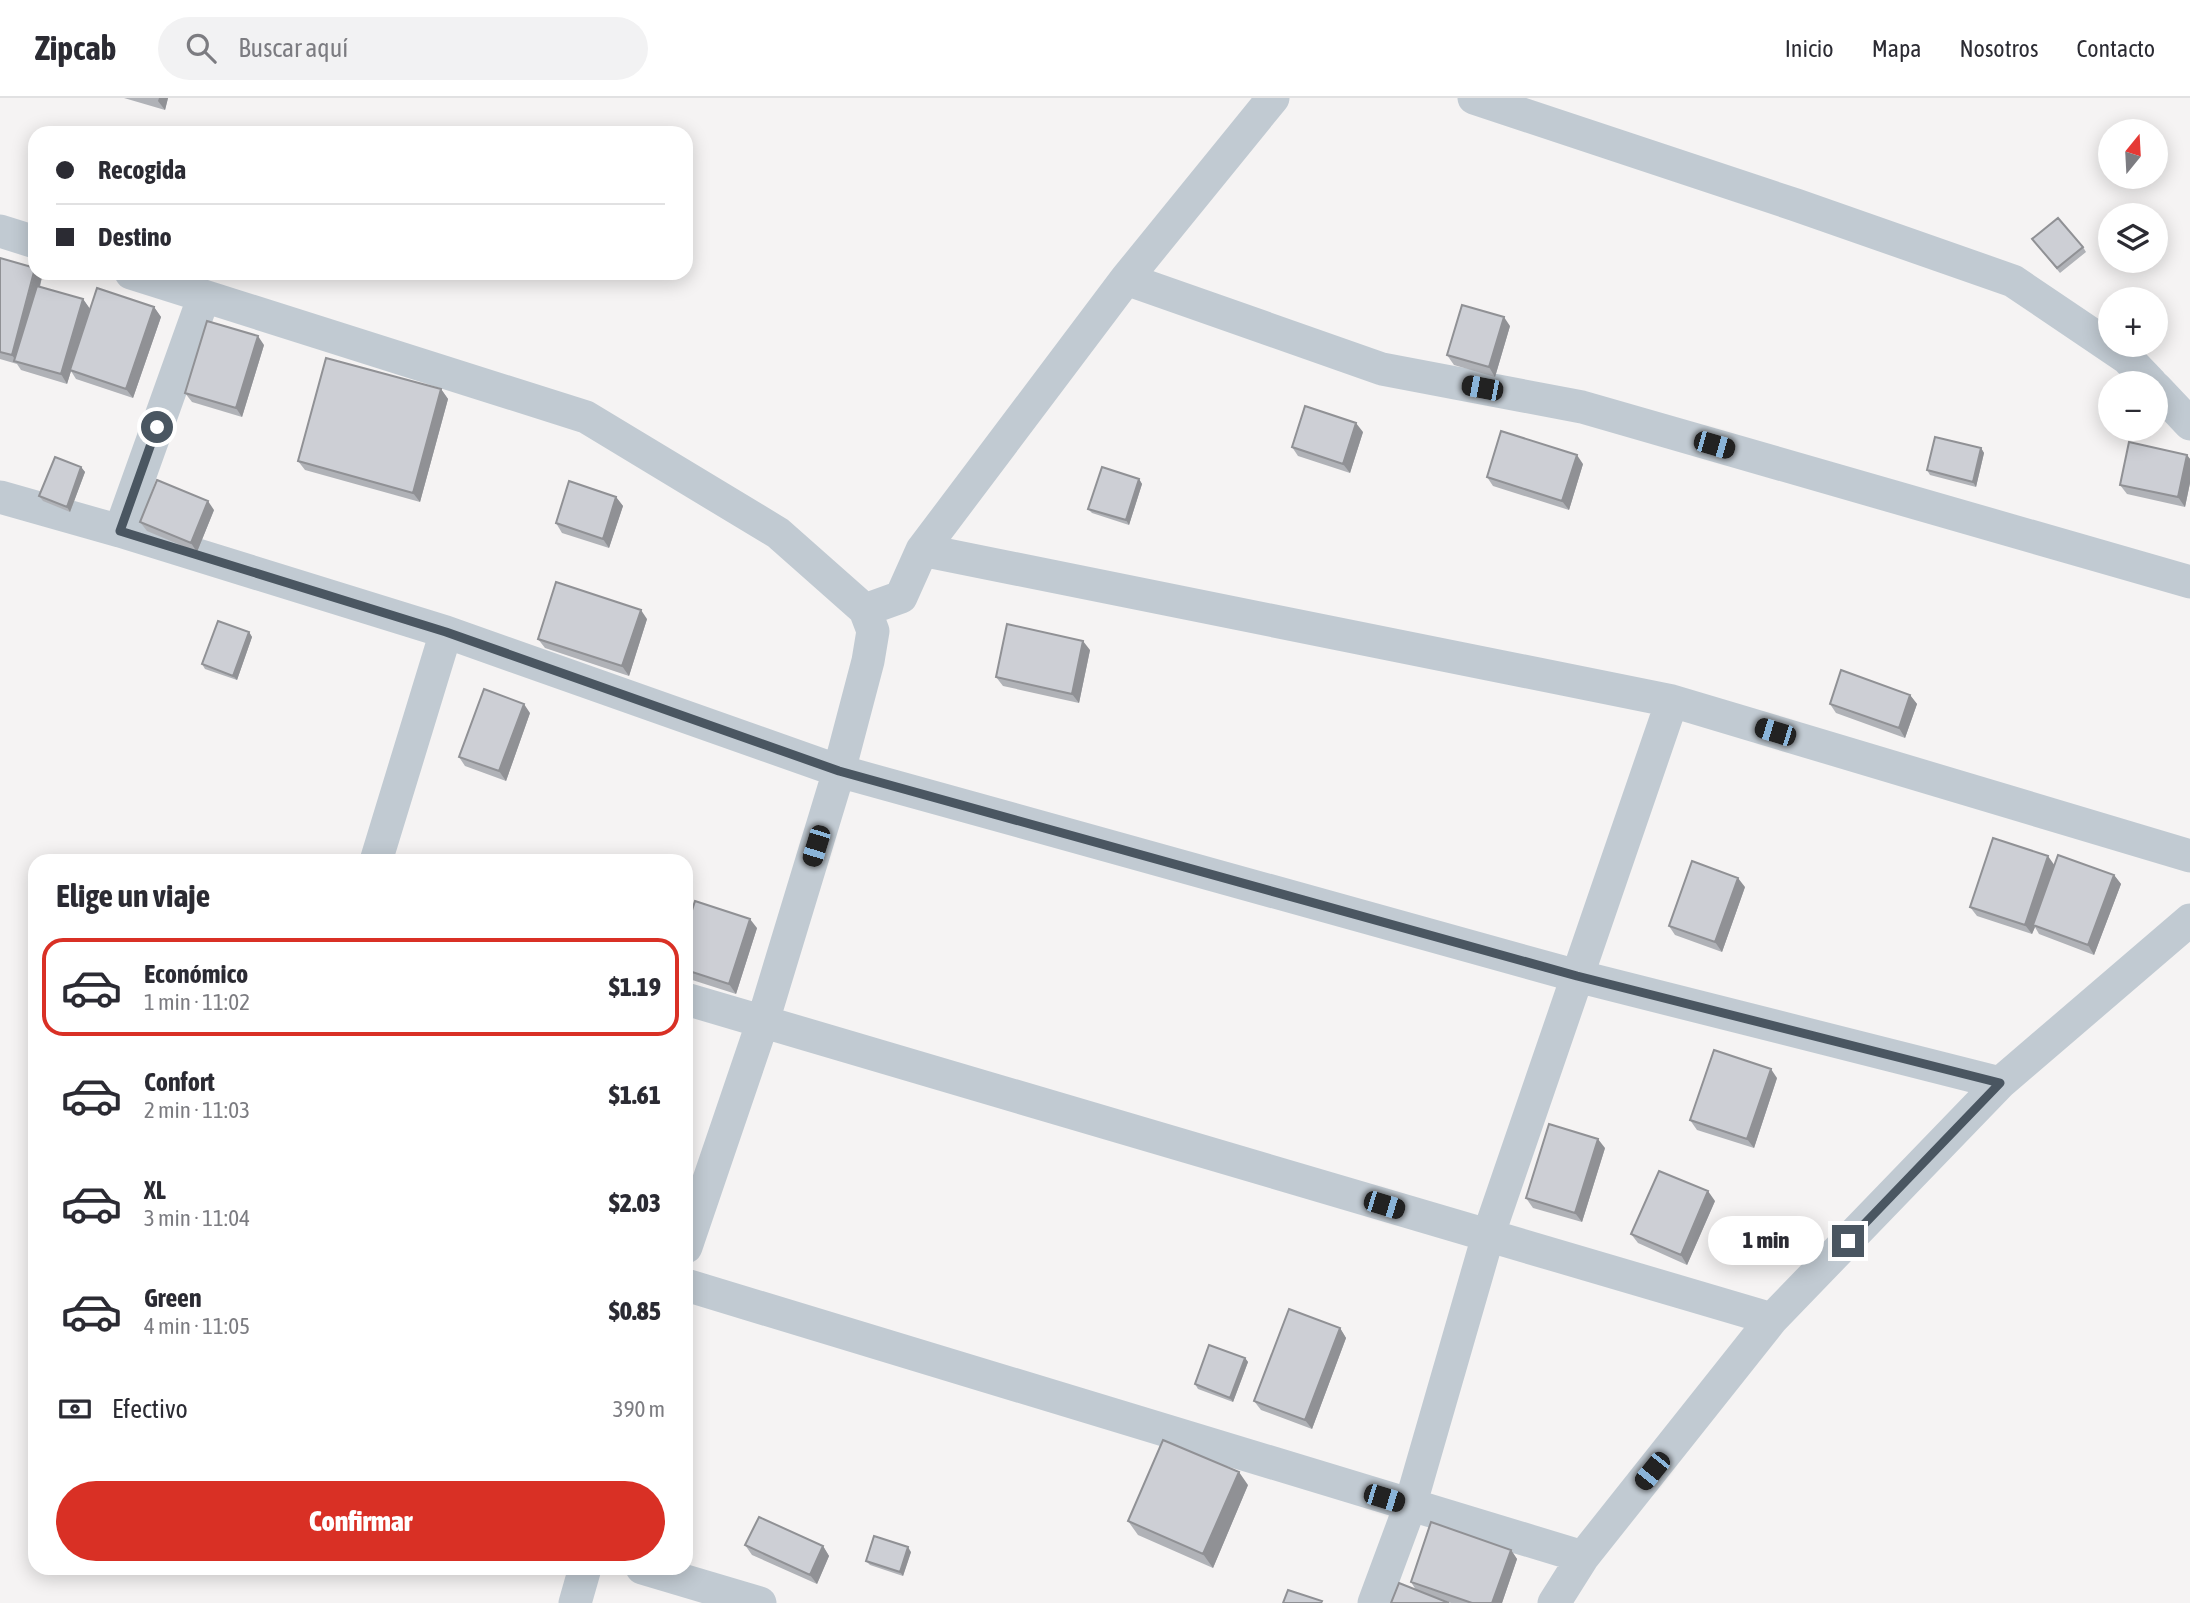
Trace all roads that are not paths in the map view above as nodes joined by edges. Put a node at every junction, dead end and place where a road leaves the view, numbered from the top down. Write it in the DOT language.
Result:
graph roads {
  1 [pos="1273,98"];
  2 [pos="1474,98"];
  3 [pos="0,231"];
  4 [pos="28,240"];
  5 [pos="1126,279"];
  6 [pos="153,280"];
  7 [pos="204,296"];
  8 [pos="2139,371"];
  9 [pos="2168,401"];
  10 [pos="2190,424"];
  11 [pos="0,497"];
  12 [pos="120,531"];
  13 [pos="922,550"];
  14 [pos="2190,582"];
  15 [pos="865,610"];
  16 [pos="446,632"];
  17 [pos="1672,701"];
  18 [pos="839,771"];
  19 [pos="378,854"];
  20 [pos="2190,856"];
  21 [pos="2190,920"];
  22 [pos="1577,976"];
  23 [pos="693,1001"];
  24 [pos="763,1021"];
  25 [pos="2000,1083"];
  26 [pos="693,1226"];
  27 [pos="1488,1236"];
  28 [pos="693,1287"];
  29 [pos="1772,1319"];
  30 [pos="1410,1506"];
  31 [pos="1583,1557"];
  32 [pos="583,1575"];
  33 [pos="666,1575"];
  34 [pos="575,1603"];
  35 [pos="760,1603"];
  36 [pos="1374,1603"];
  37 [pos="1554,1603"];
  1 -- 5 [label="street"];
  2 -- 8 [label="street"];
  3 -- 4 [label="street"];
  5 -- 13 [label="street"];
  5 -- 14 [label="street"];
  6 -- 7 [label="street"];
  7 -- 12 [label="street"];
  7 -- 15 [label="street"];
  9 -- 10 [label="street"];
  11 -- 12 [label="street"];
  12 -- 16 [label="street"];
  13 -- 15 [label="street"];
  13 -- 17 [label="street"];
  15 -- 18 [label="street"];
  16 -- 18 [label="street"];
  16 -- 19 [label="street"];
  17 -- 20 [label="street"];
  17 -- 22 [label="street"];
  18 -- 22 [label="street"];
  18 -- 24 [label="street"];
  21 -- 25 [label="street"];
  22 -- 25 [label="street"];
  22 -- 27 [label="street"];
  23 -- 24 [label="street"];
  24 -- 26 [label="street"];
  24 -- 27 [label="street"];
  25 -- 29 [label="street"];
  27 -- 29 [label="street"];
  27 -- 30 [label="street"];
  28 -- 30 [label="street"];
  29 -- 31 [label="street"];
  30 -- 31 [label="street"];
  30 -- 36 [label="street"];
  31 -- 37 [label="street"];
  32 -- 34 [label="street"];
  33 -- 35 [label="street"];
}
